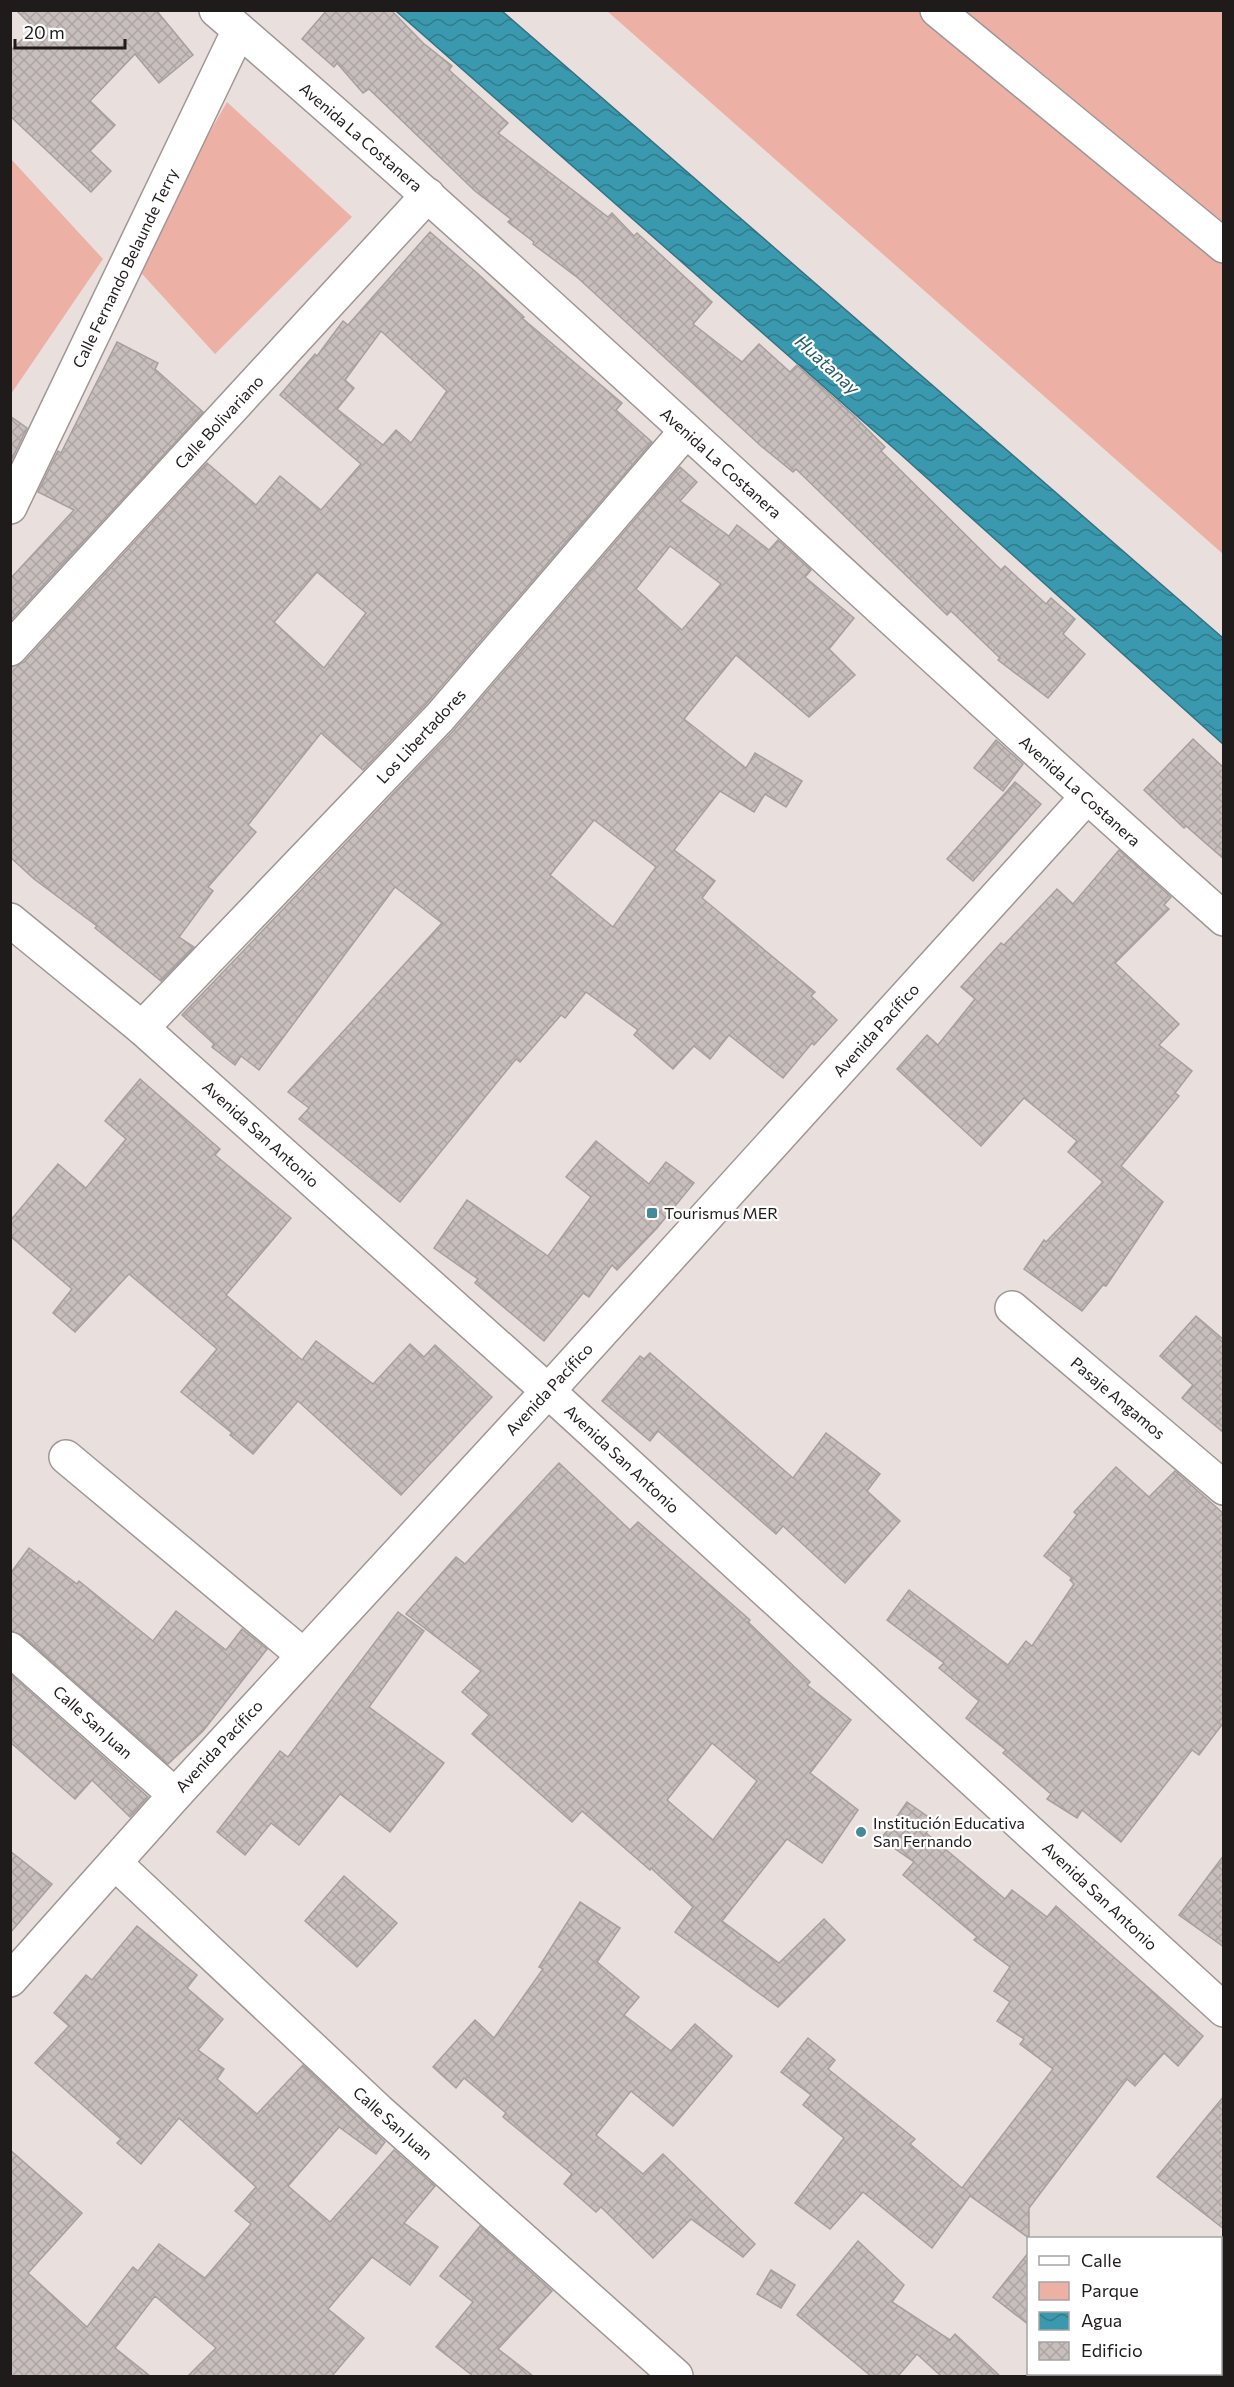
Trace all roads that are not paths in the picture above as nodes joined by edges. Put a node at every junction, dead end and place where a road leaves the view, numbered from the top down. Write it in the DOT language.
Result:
graph roads {
  1 [pos="937,10"];
  2 [pos="227,20"];
  3 [pos="428,195"];
  4 [pos="1224,246"];
  5 [pos="686,431"];
  6 [pos="10,507"];
  7 [pos="10,649"];
  8 [pos="1086,798"];
  9 [pos="1224,919"];
  10 [pos="10,920"];
  11 [pos="142,1028"];
  12 [pos="1012,1308"];
  13 [pos="548,1391"];
  14 [pos="66,1457"];
  15 [pos="1224,1488"];
  16 [pos="10,1649"];
  17 [pos="303,1655"];
  18 [pos="175,1795"];
  19 [pos="115,1863"];
  20 [pos="10,1980"];
  21 [pos="1224,2010"];
  22 [pos="676,2376"];
  1 -- 4 [label="street"];
  2 -- 3 [label="street, Avenida La Costanera"];
  2 -- 6 [label="street, Calle Fernando Belaunde Terry"];
  3 -- 5 [label="street, Avenida La Costanera"];
  3 -- 7 [label="street, Calle Bolivariano"];
  5 -- 8 [label="street, Avenida La Costanera"];
  5 -- 11 [label="street, Los Libertadores"];
  8 -- 9 [label="street, Avenida La Costanera"];
  8 -- 13 [label="street, Avenida Pacífico"];
  10 -- 11 [label="street, Avenida San Antonio"];
  11 -- 13 [label="street, Avenida San Antonio"];
  12 -- 15 [label="street, Pasaje Angamos"];
  13 -- 17 [label="street, Avenida Pacífico"];
  13 -- 21 [label="street, Avenida San Antonio"];
  14 -- 17 [label="street"];
  16 -- 18 [label="street, Calle San Juan"];
  17 -- 18 [label="street, Avenida Pacífico"];
  18 -- 19 [label="street, Avenida Pacífico"];
  19 -- 20 [label="street, Avenida Pacífico"];
  19 -- 22 [label="street, Calle San Juan"];
}
